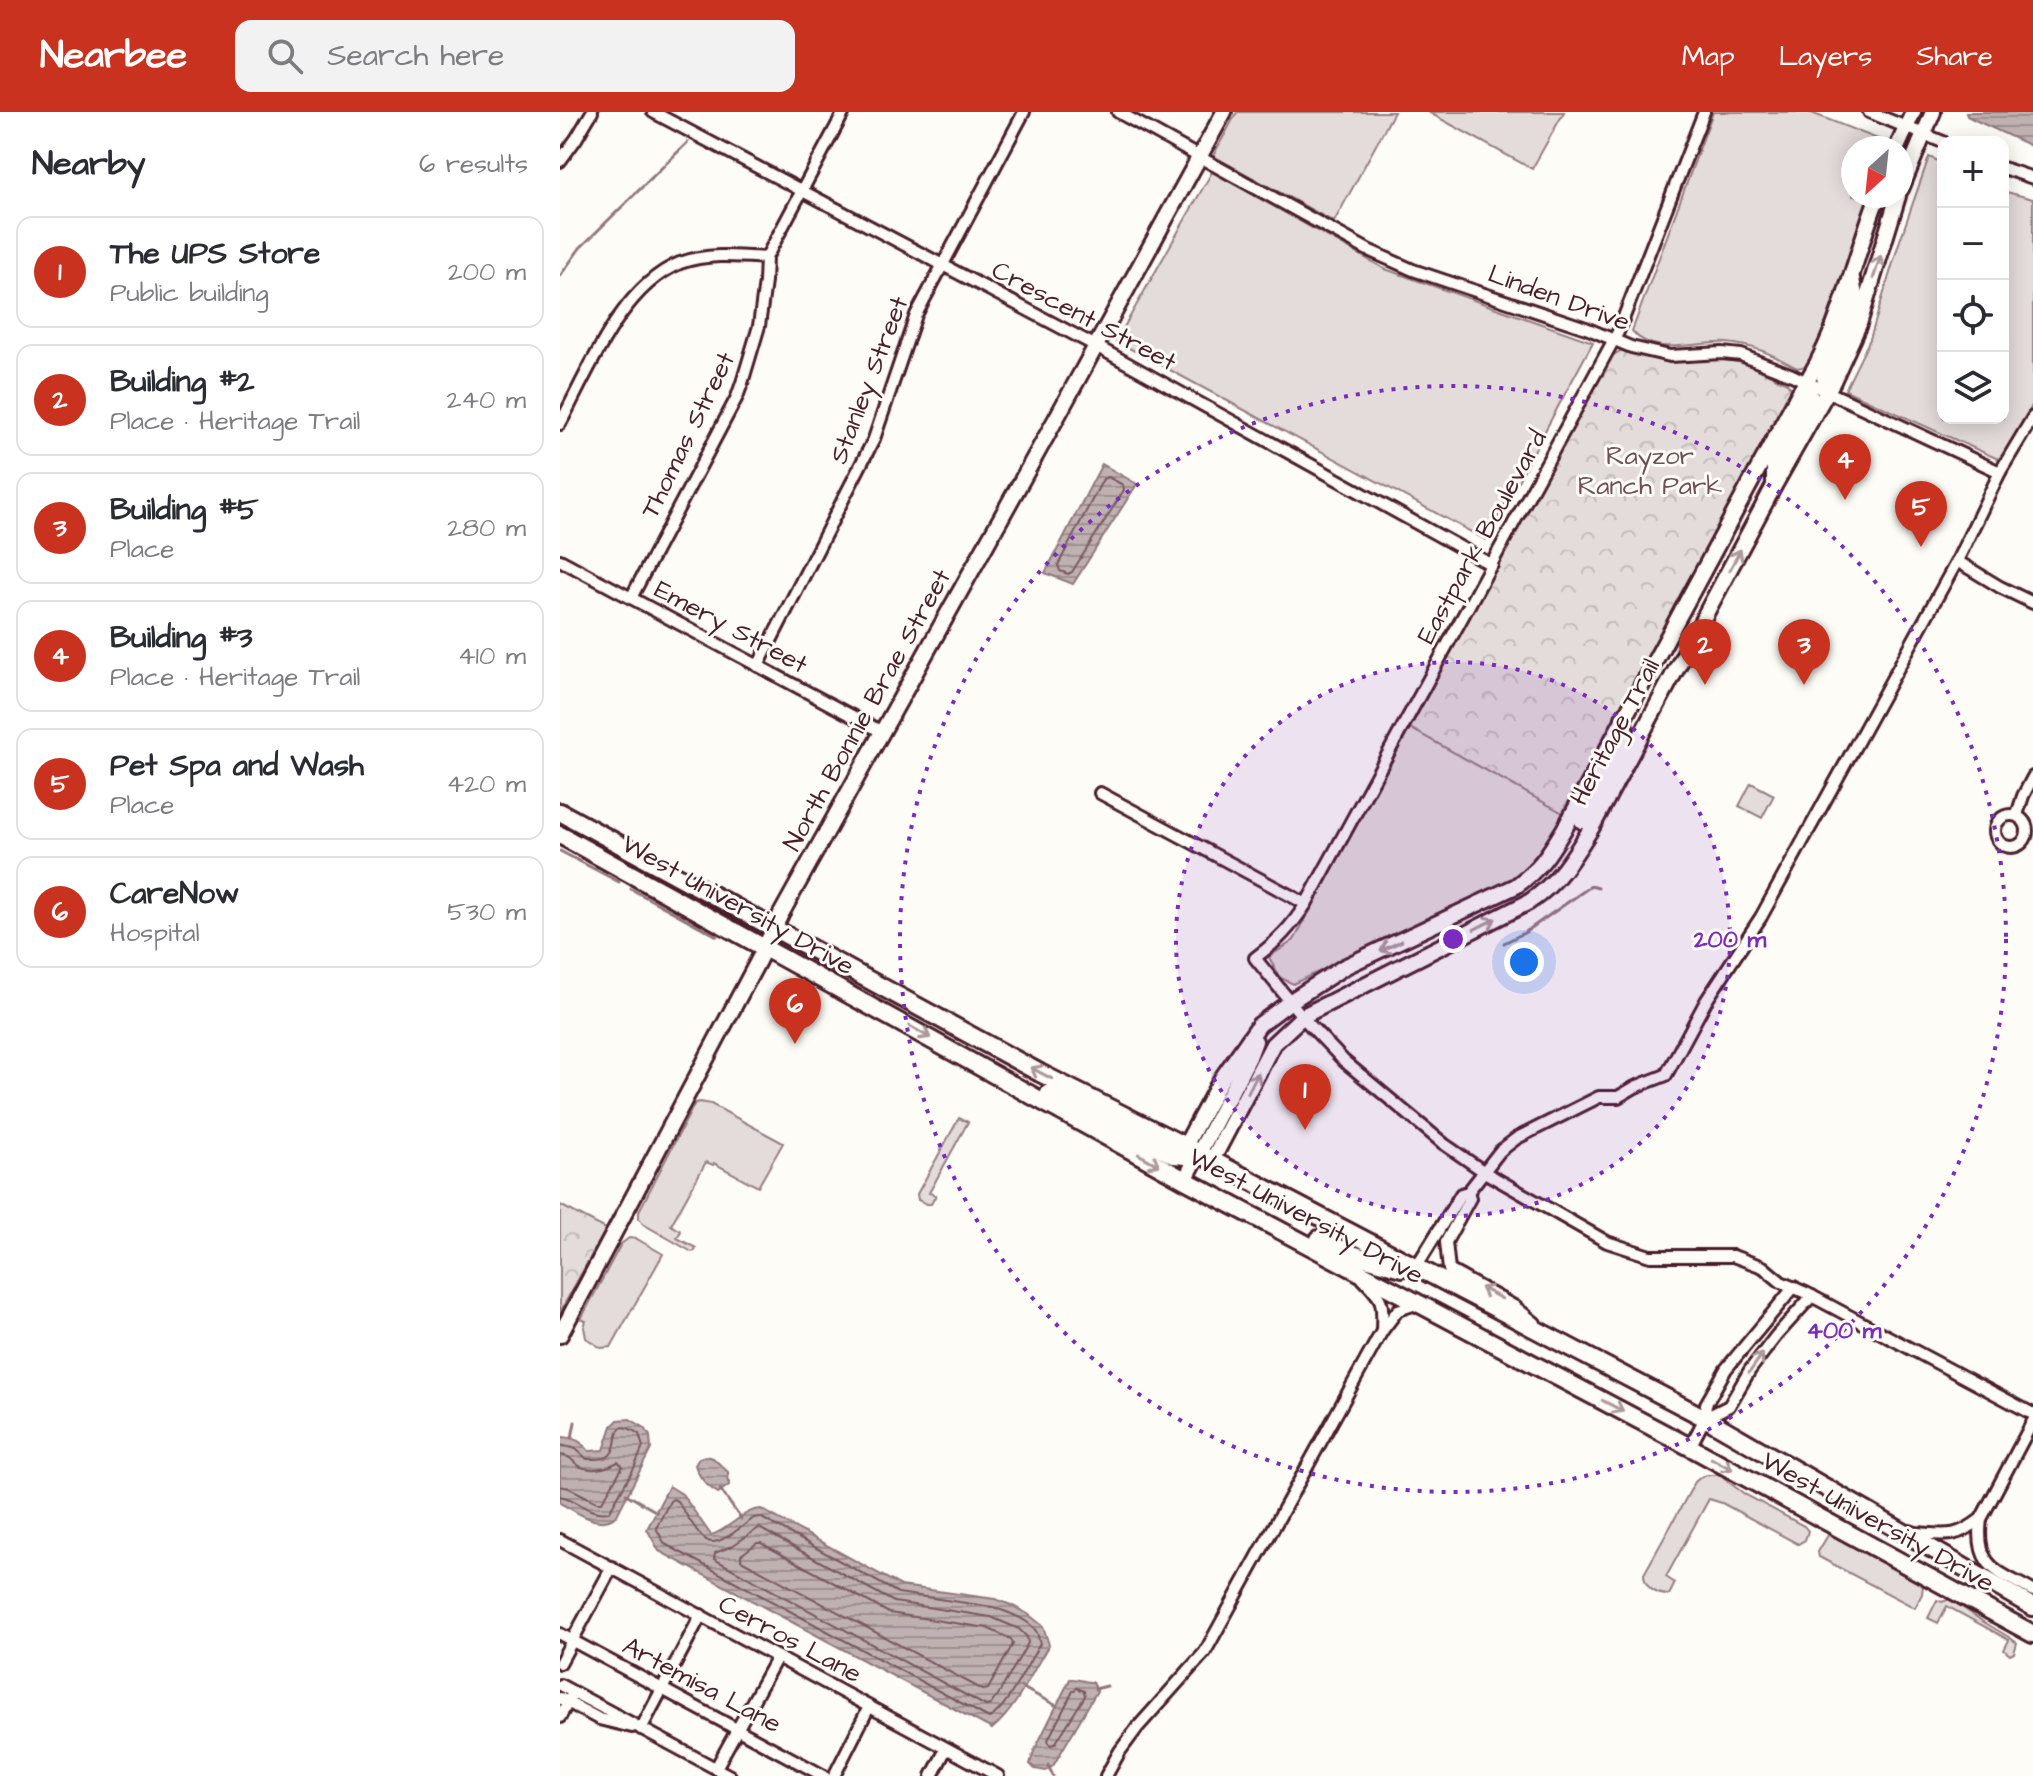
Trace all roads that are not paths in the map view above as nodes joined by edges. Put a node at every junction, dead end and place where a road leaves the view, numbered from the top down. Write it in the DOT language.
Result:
graph roads {
  1 [pos="592,112"];
  2 [pos="653,112"];
  3 [pos="844,112"];
  4 [pos="1024,112"];
  5 [pos="1118,112"];
  6 [pos="1224,112"];
  7 [pos="1704,112"];
  8 [pos="1869,112"];
  9 [pos="1913,112"];
  10 [pos="1933,112"];
  11 [pos="1906,126"];
  12 [pos="1924,135"];
  13 [pos="1902,136"];
  14 [pos="1937,140"];
  15 [pos="1200,155"];
  16 [pos="560,161"];
  17 [pos="1913,161"];
  18 [pos="2009,170"];
  19 [pos="2033,178"];
  20 [pos="801,192"];
  21 [pos="1874,208"];
  22 [pos="1894,208"];
  23 [pos="766,258"];
  24 [pos="942,265"];
  25 [pos="1851,277"];
  26 [pos="1614,341"];
  27 [pos="1096,346"];
  28 [pos="1807,382"];
  29 [pos="1827,391"];
  30 [pos="2033,417"];
  31 [pos="560,424"];
  32 [pos="2000,472"];
  33 [pos="1774,486"];
  34 [pos="560,560"];
  35 [pos="1957,561"];
  36 [pos="1492,565"];
  37 [pos="1691,593"];
  38 [pos="631,598"];
  39 [pos="2033,603"];
  40 [pos="1711,604"];
  41 [pos="758,666"];
  42 [pos="1623,718"];
  43 [pos="882,732"];
  44 [pos="2033,777"];
  45 [pos="1100,793"];
  46 [pos="560,812"];
  47 [pos="2017,815"];
  48 [pos="1582,821"];
  49 [pos="560,835"];
  50 [pos="1306,904"];
  51 [pos="774,928"];
  52 [pos="765,947"];
  53 [pos="1291,1001"];
  54 [pos="1303,1016"];
  55 [pos="1007,1081"];
  56 [pos="1192,1150"];
  57 [pos="1217,1151"];
  58 [pos="1483,1171"];
  59 [pos="1185,1180"];
  60 [pos="1468,1192"];
  61 [pos="1351,1233"];
  62 [pos="1350,1267"];
  63 [pos="1416,1267"];
  64 [pos="1435,1277"];
  65 [pos="1794,1287"];
  66 [pos="1812,1296"];
  67 [pos="1418,1303"];
  68 [pos="1382,1331"];
  69 [pos="560,1335"];
  70 [pos="1553,1339"];
  71 [pos="2033,1414"];
  72 [pos="1705,1418"];
  73 [pos="2033,1421"];
  74 [pos="1690,1447"];
  75 [pos="1875,1516"];
  76 [pos="1981,1519"];
  77 [pos="560,1540"];
  78 [pos="1949,1559"];
  79 [pos="612,1567"];
  80 [pos="1937,1580"];
  81 [pos="2033,1591"];
  82 [pos="2033,1607"];
  83 [pos="701,1615"];
  84 [pos="560,1634"];
  85 [pos="2033,1634"];
  86 [pos="572,1640"];
  87 [pos="777,1657"];
  88 [pos="560,1663"];
  89 [pos="560,1685"];
  90 [pos="663,1689"];
  91 [pos="567,1698"];
  92 [pos="869,1707"];
  93 [pos="560,1717"];
  94 [pos="641,1729"];
  95 [pos="737,1729"];
  96 [pos="946,1749"];
  97 [pos="716,1768"];
  98 [pos="730,1776"];
  99 [pos="824,1776"];
  100 [pos="834,1776"];
  101 [pos="932,1776"];
  102 [pos="998,1776"];
  103 [pos="1106,1776"];
  1 -- 16 [label="street"];
  2 -- 20 [label="street, Crescent Street"];
  3 -- 20 [label="street, Thomas Street"];
  4 -- 24 [label="street, Stanley Street"];
  5 -- 15 [label="street, Linden Drive"];
  6 -- 15 [label="street, North Bonnie Brae Street"];
  7 -- 26 [label="street, Eastpark Boulevard"];
  8 -- 11 [label="street"];
  9 -- 11 [label="street"];
  10 -- 12 [label="street"];
  11 -- 12 [label="street"];
  11 -- 13 [label="street"];
  12 -- 14 [label="street"];
  12 -- 17 [label="street"];
  15 -- 26 [label="street, Linden Drive"];
  15 -- 27 [label="street, North Bonnie Brae Street"];
  18 -- 19 [label="street"];
  20 -- 23 [label="street, Thomas Street"];
  20 -- 24 [label="street, Crescent Street"];
  21 -- 25 [label="street, Heritage Trail"];
  29 -- 22 [label="street, Heritage Trail, one-way"];
  23 -- 31 [label="street"];
  23 -- 38 [label="street, Thomas Street"];
  24 -- 27 [label="street, Crescent Street"];
  24 -- 41 [label="street, Stanley Street"];
  25 -- 28 [label="street, Heritage Trail"];
  25 -- 29 [label="street"];
  26 -- 28 [label="street, Linden Drive"];
  26 -- 36 [label="street, Eastpark Boulevard"];
  27 -- 36 [label="street, Crescent Street"];
  27 -- 43 [label="street, North Bonnie Brae Street"];
  28 -- 29 [label="street, Linden Drive"];
  28 -- 33 [label="street"];
  28 -- 37 [label="street, Heritage Trail"];
  29 -- 32 [label="street, Linden Drive"];
  29 -- 33 [label="street, Heritage Trail"];
  30 -- 32 [label="street"];
  32 -- 35 [label="street"];
  40 -- 33 [label="street, Heritage Trail, one-way"];
  34 -- 38 [label="street, Emery Street"];
  35 -- 39 [label="street"];
  35 -- 58 [label="street"];
  36 -- 50 [label="street, Eastpark Boulevard"];
  37 -- 40 [label="street"];
  37 -- 42 [label="street, Heritage Trail"];
  38 -- 41 [label="street, Emery Street"];
  54 -- 40 [label="street, Heritage Trail, one-way"];
  41 -- 43 [label="street, Emery Street"];
  42 -- 48 [label="street"];
  42 -- 53 [label="street, Heritage Trail, one-way"];
  43 -- 51 [label="street, North Bonnie Brae Street"];
  44 -- 47 [label="street"];
  45 -- 50 [label="street"];
  46 -- 51 [label="main road, West University Drive"];
  47 -- 47 [label="street"];
  49 -- 52 [label="main road, West University Drive"];
  50 -- 53 [label="street, Eastpark Boulevard"];
  51 -- 52 [label="street, North Bonnie Brae Street"];
  56 -- 51 [label="main road, West University Drive, one-way"];
  52 -- 55 [label="main road, West University Drive, one-way"];
  52 -- 69 [label="street, North Bonnie Brae Street"];
  53 -- 54 [label="street"];
  53 -- 56 [label="street, Heritage Trail"];
  57 -- 54 [label="street, Heritage Trail, one-way"];
  54 -- 58 [label="street"];
  55 -- 56 [label="main road"];
  55 -- 59 [label="main road, West University Drive, one-way"];
  56 -- 57 [label="main road"];
  56 -- 59 [label="street, Heritage Trail"];
  56 -- 61 [label="main road, West University Drive"];
  57 -- 61 [label="main road"];
  58 -- 60 [label="street"];
  58 -- 65 [label="street"];
  59 -- 62 [label="main road, West University Drive"];
  59 -- 64 [label="main road"];
  60 -- 63 [label="street"];
  70 -- 60 [label="street, one-way"];
  61 -- 63 [label="main road, West University Drive"];
  62 -- 67 [label="main road, West University Drive"];
  62 -- 68 [label="street"];
  63 -- 64 [label="main road, West University Drive"];
  64 -- 70 [label="main road, West University Drive"];
  65 -- 66 [label="street"];
  65 -- 72 [label="street"];
  66 -- 71 [label="street"];
  72 -- 66 [label="street, one-way"];
  67 -- 68 [label="street"];
  67 -- 74 [label="main road, West University Drive, one-way"];
  68 -- 103 [label="street"];
  70 -- 72 [label="main road, West University Drive"];
  72 -- 74 [label="street"];
  72 -- 75 [label="main road, West University Drive"];
  73 -- 76 [label="street"];
  74 -- 80 [label="main road, West University Drive, one-way"];
  75 -- 76 [label="street"];
  75 -- 78 [label="main road, West University Drive"];
  76 -- 81 [label="street"];
  77 -- 79 [label="street, Cerros Lane"];
  78 -- 80 [label="main road"];
  78 -- 82 [label="main road, West University Drive"];
  79 -- 83 [label="street, Cerros Lane"];
  79 -- 86 [label="street"];
  80 -- 85 [label="main road, West University Drive"];
  83 -- 87 [label="street, Cerros Lane"];
  83 -- 90 [label="street"];
  84 -- 86 [label="street, Artemisa Lane"];
  86 -- 88 [label="street"];
  86 -- 90 [label="street, Artemisa Lane"];
  87 -- 92 [label="street, Cerros Lane"];
  87 -- 95 [label="street"];
  89 -- 91 [label="street"];
  90 -- 94 [label="street"];
  90 -- 95 [label="street, Artemisa Lane"];
  91 -- 93 [label="street"];
  91 -- 94 [label="street"];
  92 -- 96 [label="street, Cerros Lane"];
  92 -- 100 [label="street"];
  94 -- 97 [label="street"];
  95 -- 97 [label="street"];
  95 -- 99 [label="street, Artemisa Lane"];
  96 -- 101 [label="street"];
  96 -- 102 [label="street, Cerros Lane"];
  97 -- 98 [label="street"];
}
